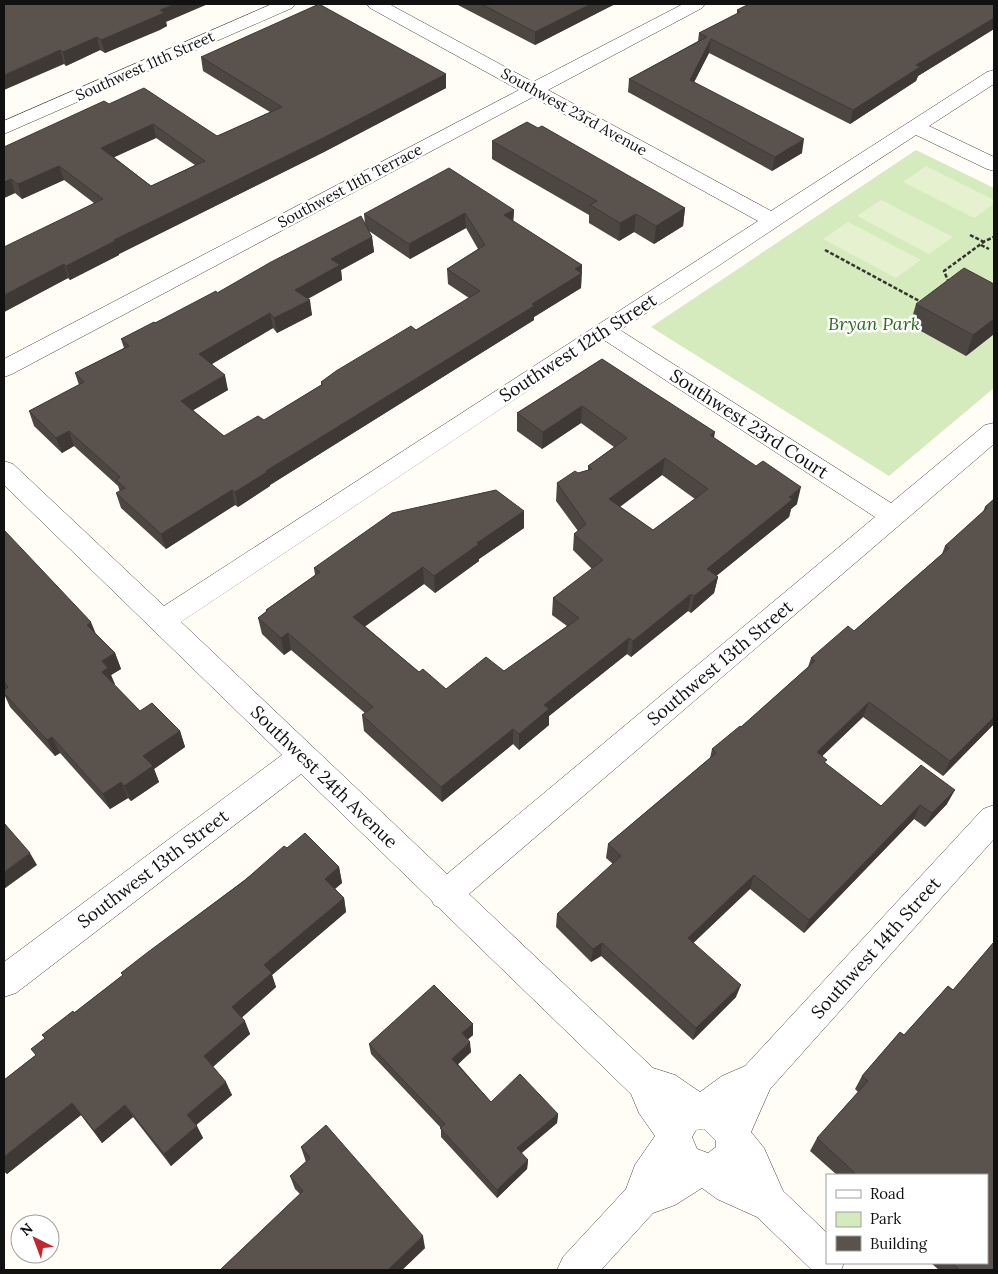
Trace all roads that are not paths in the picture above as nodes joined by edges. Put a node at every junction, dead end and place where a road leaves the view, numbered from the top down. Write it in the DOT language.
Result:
graph roads {
  1 [pos="286,4"];
  2 [pos="376,4"];
  3 [pos="696,4"];
  4 [pos="994,76"];
  5 [pos="532,90"];
  6 [pos="916,127"];
  7 [pos="4,128"];
  8 [pos="994,165"];
  9 [pos="772,220"];
  10 [pos="604,330"];
  11 [pos="4,369"];
  12 [pos="994,431"];
  13 [pos="9,483"];
  14 [pos="893,517"];
  15 [pos="162,621"];
  16 [pos="302,756"];
  17 [pos="994,818"];
  18 [pos="446,895"];
  19 [pos="4,982"];
  20 [pos="757,1078"];
  21 [pos="687,1124"];
  22 [pos="733,1136"];
  23 [pos="704,1171"];
  24 [pos="641,1200"];
  25 [pos="770,1204"];
  26 [pos="826,1258"];
  27 [pos="576,1270"];
  1 -- 7 [label="street, Southwest 11th Street"];
  2 -- 5 [label="street, Southwest 23rd Avenue"];
  3 -- 5 [label="street, Southwest 11th Terrace"];
  4 -- 6 [label="street, Southwest 12th Street"];
  5 -- 9 [label="street, Southwest 23rd Avenue"];
  5 -- 11 [label="street, Southwest 11th Terrace"];
  6 -- 8 [label="street"];
  6 -- 9 [label="street, Southwest 12th Street"];
  9 -- 10 [label="street, Southwest 12th Street"];
  10 -- 14 [label="street, Southwest 23rd Court"];
  10 -- 15 [label="street, Southwest 12th Street"];
  12 -- 14 [label="street, Southwest 13th Street"];
  13 -- 15 [label="street, Southwest 24th Avenue"];
  14 -- 18 [label="street, Southwest 13th Street"];
  15 -- 16 [label="street, Southwest 24th Avenue"];
  16 -- 18 [label="street, Southwest 24th Avenue"];
  16 -- 19 [label="street, Southwest 13th Street"];
  17 -- 20 [label="street, Southwest 14th Street"];
  18 -- 21 [label="street, Southwest 24th Avenue"];
  20 -- 21 [label="street, Southwest 14th Street"];
  20 -- 22 [label="street, Southwest 14th Street"];
  21 -- 22 [label="street"];
  21 -- 23 [label="street"];
  21 -- 24 [label="street, Southwest 14th Street"];
  22 -- 23 [label="street"];
  22 -- 25 [label="street"];
  23 -- 24 [label="street, Southwest 14th Street"];
  23 -- 25 [label="street"];
  24 -- 27 [label="street, Southwest 14th Street"];
  25 -- 26 [label="street"];
}
